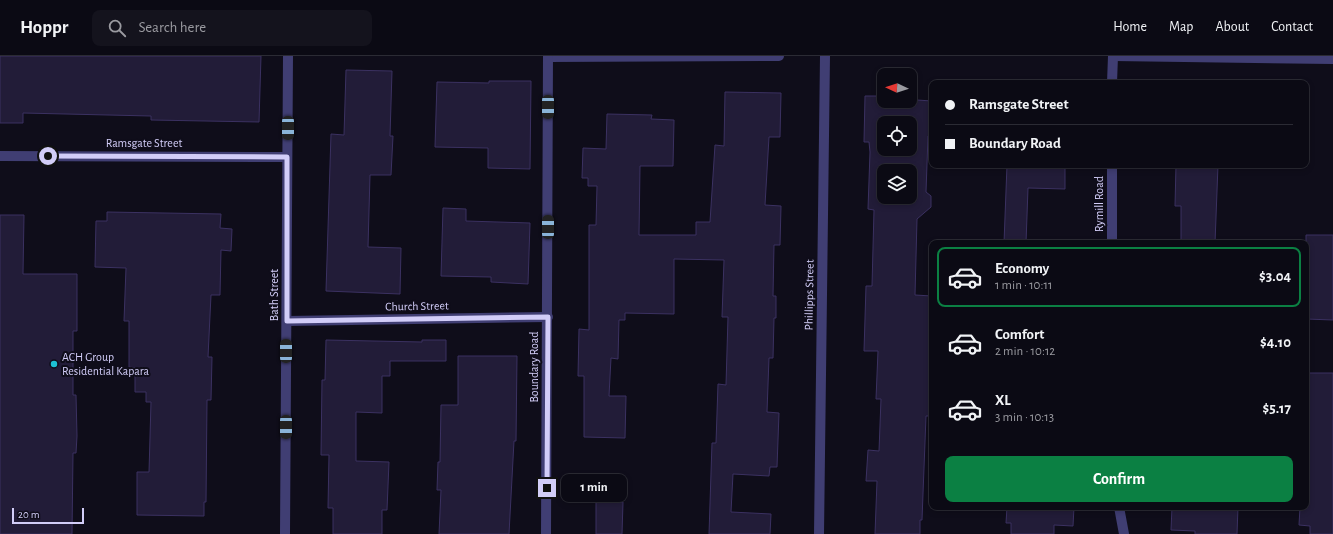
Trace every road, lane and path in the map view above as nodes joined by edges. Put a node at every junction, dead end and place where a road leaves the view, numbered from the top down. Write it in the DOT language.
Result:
graph roads {
  1 [pos="288,56"];
  2 [pos="779,56"];
  3 [pos="825,56"];
  4 [pos="1113,56"];
  5 [pos="548,57"];
  6 [pos="1333,59"];
  7 [pos="1112,80"];
  8 [pos="0,156"];
  9 [pos="287,157"];
  10 [pos="1112,168"];
  11 [pos="1112,240"];
  12 [pos="548,317"];
  13 [pos="287,321"];
  14 [pos="1120,510"];
  15 [pos="285,534"];
  16 [pos="546,534"];
  17 [pos="820,534"];
  18 [pos="1124,534"];
  1 -- 9 [label="street, Bath Street"];
  2 -- 5 [label="street"];
  3 -- 17 [label="street, Phillipps Street"];
  4 -- 6 [label="street"];
  4 -- 7 [label="street"];
  5 -- 12 [label="street, Boundary Road"];
  8 -- 9 [label="street, Ramsgate Street"];
  9 -- 13 [label="street, Bath Street"];
  10 -- 11 [label="street, Rymill Road"];
  12 -- 13 [label="street, Church Street"];
  12 -- 16 [label="street, Boundary Road"];
  13 -- 15 [label="street, Bath Street"];
  14 -- 18 [label="street"];
}
